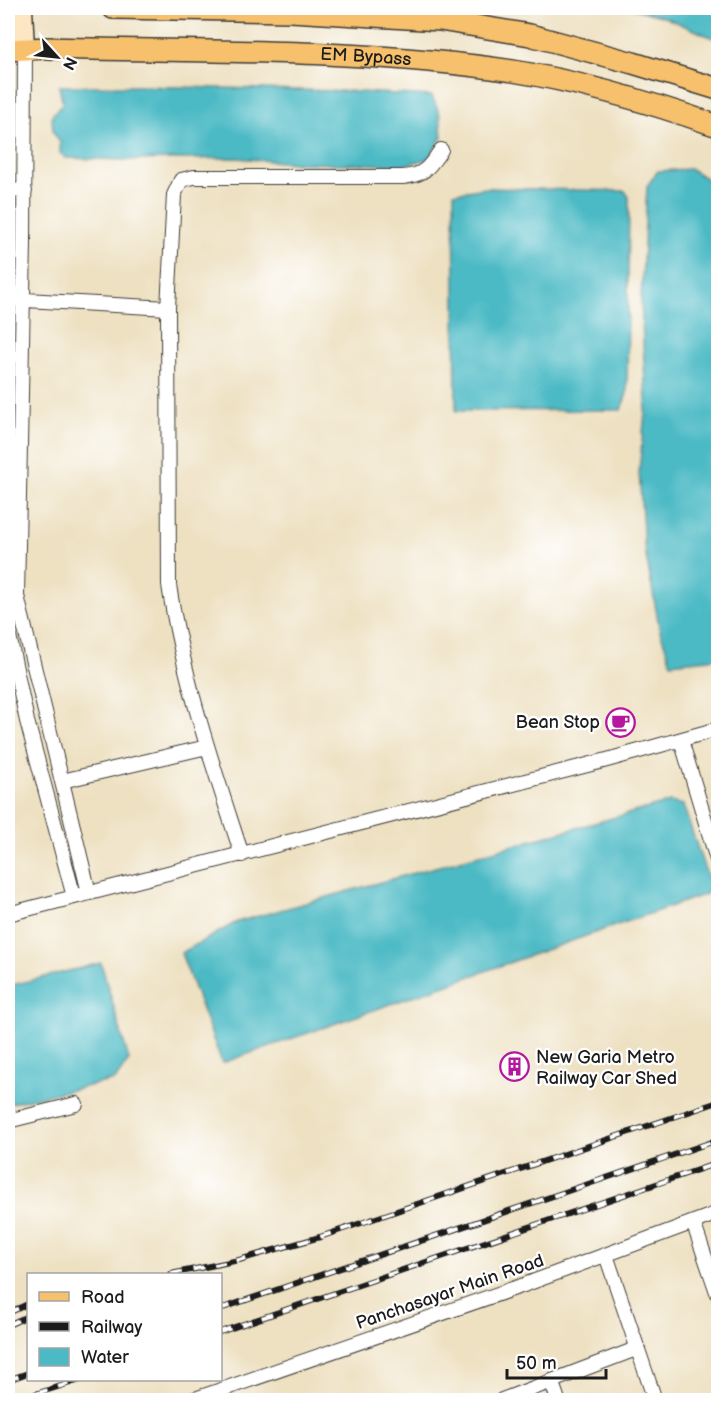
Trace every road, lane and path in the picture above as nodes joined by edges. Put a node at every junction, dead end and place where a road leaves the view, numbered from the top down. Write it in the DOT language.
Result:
graph roads {
  1 [pos="9,8"];
  2 [pos="23,8"];
  3 [pos="112,8"];
  4 [pos="13,50"];
  5 [pos="8,66"];
  6 [pos="718,89"];
  7 [pos="718,126"];
  8 [pos="441,150"];
  9 [pos="8,190"];
  10 [pos="25,191"];
  11 [pos="8,299"];
  12 [pos="22,300"];
  13 [pos="168,308"];
  14 [pos="14,397"];
  15 [pos="13,529"];
  16 [pos="8,632"];
  17 [pos="47,715"];
  18 [pos="27,721"];
  19 [pos="718,729"];
  20 [pos="681,740"];
  21 [pos="207,747"];
  22 [pos="62,781"];
  23 [pos="242,855"];
  24 [pos="718,863"];
  25 [pos="89,893"];
  26 [pos="74,897"];
  27 [pos="8,914"];
  28 [pos="76,1104"];
  29 [pos="8,1121"];
  30 [pos="718,1212"];
  31 [pos="693,1222"];
  32 [pos="606,1255"];
  33 [pos="718,1295"];
  34 [pos="636,1349"];
  35 [pos="552,1383"];
  36 [pos="192,1401"];
  37 [pos="502,1401"];
  38 [pos="558,1401"];
  39 [pos="655,1401"];
  1 -- 4 [label="main road"];
  2 -- 4 [label="main road"];
  3 -- 6 [label="main road"];
  4 -- 5 [label="street"];
  4 -- 7 [label="main road, EM Bypass"];
  4 -- 10 [label="street"];
  8 -- 13 [label="street"];
  9 -- 10 [label="street"];
  10 -- 12 [label="street"];
  11 -- 12 [label="street"];
  12 -- 13 [label="street"];
  12 -- 14 [label="street"];
  13 -- 21 [label="street"];
  14 -- 15 [label="street"];
  15 -- 17 [label="street"];
  16 -- 18 [label="street"];
  17 -- 18 [label="street"];
  17 -- 22 [label="street"];
  18 -- 26 [label="street"];
  19 -- 20 [label="street"];
  20 -- 23 [label="street"];
  20 -- 24 [label="street"];
  21 -- 22 [label="street"];
  21 -- 23 [label="street"];
  22 -- 25 [label="street"];
  23 -- 25 [label="street"];
  25 -- 26 [label="street"];
  26 -- 27 [label="street"];
  28 -- 29 [label="street"];
  30 -- 31 [label="street, Panchasayar Main Road"];
  31 -- 32 [label="street, Panchasayar Main Road"];
  31 -- 33 [label="street"];
  32 -- 34 [label="street"];
  32 -- 36 [label="street, Panchasayar Main Road"];
  34 -- 35 [label="street"];
  34 -- 39 [label="street"];
  35 -- 37 [label="street"];
  35 -- 38 [label="street"];
}
